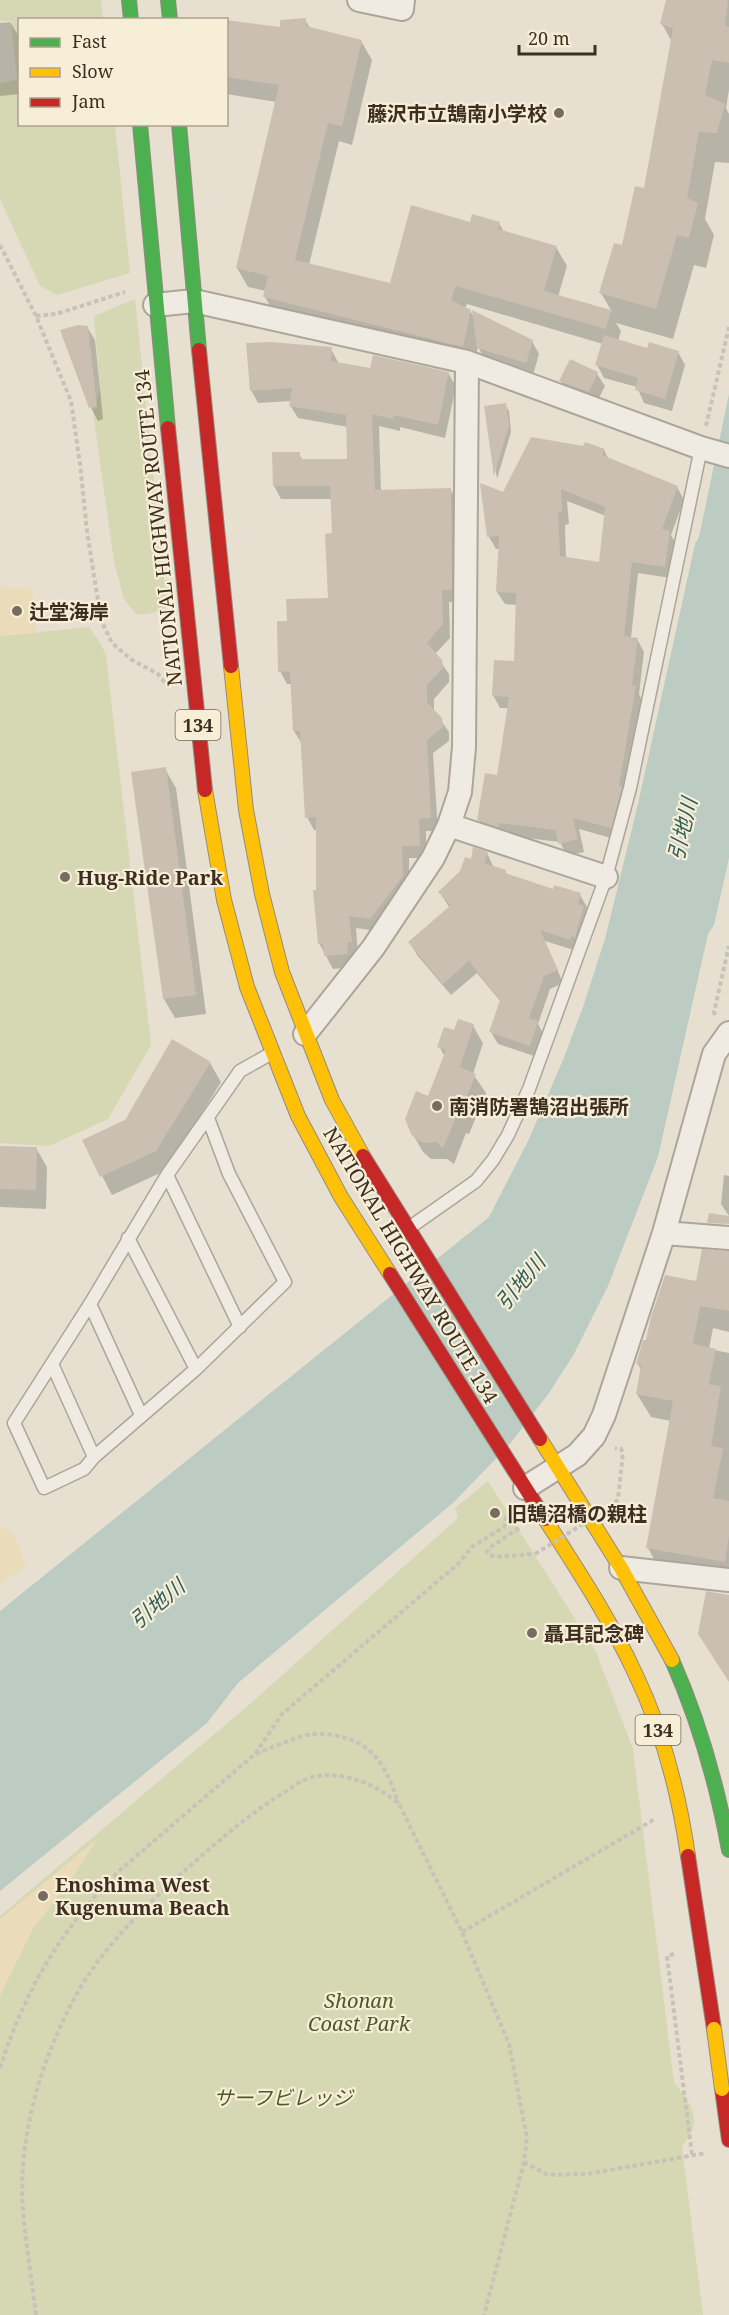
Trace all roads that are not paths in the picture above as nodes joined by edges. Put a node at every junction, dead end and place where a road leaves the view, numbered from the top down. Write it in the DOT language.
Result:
graph roads {
  1 [pos="129,0"];
  2 [pos="168,0"];
  3 [pos="359,0"];
  4 [pos="403,0"];
  5 [pos="130,18"];
  6 [pos="170,18"];
  7 [pos="140,126"];
  8 [pos="179,126"];
  9 [pos="154,296"];
  10 [pos="194,301"];
  11 [pos="467,362"];
  12 [pos="714,452"];
  13 [pos="449,825"];
  14 [pos="606,877"];
  15 [pos="724,1026"];
  16 [pos="305,1034"];
  17 [pos="273,1053"];
  18 [pos="208,1118"];
  19 [pos="167,1176"];
  20 [pos="408,1228"];
  21 [pos="664,1233"];
  22 [pos="128,1238"];
  23 [pos="729,1239"];
  24 [pos="90,1304"];
  25 [pos="240,1327"];
  26 [pos="52,1364"];
  27 [pos="196,1369"];
  28 [pos="141,1414"];
  29 [pos="94,1457"];
  30 [pos="558,1467"];
  31 [pos="525,1488"];
  32 [pos="621,1568"];
  33 [pos="729,1580"];
  34 [pos="729,1850"];
  35 [pos="729,2140"];
  1 -- 5 [label="highway"];
  2 -- 6 [label="highway"];
  3 -- 4 [label="street"];
  7 -- 9 [label="highway, NATIONAL HIGHWAY ROUTE 134 / 134"];
  8 -- 10 [label="highway, NATIONAL HIGHWAY ROUTE 134 / 134"];
  9 -- 10 [label="street"];
  9 -- 17 [label="highway, NATIONAL HIGHWAY ROUTE 134 / 134"];
  10 -- 11 [label="street"];
  10 -- 16 [label="highway, NATIONAL HIGHWAY ROUTE 134 / 134"];
  11 -- 12 [label="street"];
  11 -- 13 [label="street"];
  12 -- 14 [label="lane"];
  13 -- 14 [label="street"];
  13 -- 16 [label="street"];
  14 -- 20 [label="lane"];
  15 -- 21 [label="street"];
  16 -- 20 [label="highway, NATIONAL HIGHWAY ROUTE 134 / 134"];
  17 -- 18 [label="lane"];
  17 -- 31 [label="highway, NATIONAL HIGHWAY ROUTE 134 / 134"];
  18 -- 19 [label="lane"];
  18 -- 25 [label="lane"];
  19 -- 22 [label="lane"];
  19 -- 25 [label="lane"];
  20 -- 30 [label="highway, NATIONAL HIGHWAY ROUTE 134 / 134"];
  21 -- 23 [label="street"];
  21 -- 30 [label="street"];
  22 -- 24 [label="lane"];
  22 -- 27 [label="lane"];
  24 -- 26 [label="lane"];
  24 -- 28 [label="lane"];
  25 -- 27 [label="lane"];
  26 -- 29 [label="lane"];
  26 -- 29 [label="lane"];
  27 -- 28 [label="lane"];
  28 -- 29 [label="lane"];
  30 -- 31 [label="street"];
  30 -- 32 [label="highway, NATIONAL HIGHWAY ROUTE 134 / 134"];
  31 -- 35 [label="highway, NATIONAL HIGHWAY ROUTE 134 / 134, bridge"];
  32 -- 33 [label="street"];
  32 -- 34 [label="highway, NATIONAL HIGHWAY ROUTE 134 / 134"];
}
